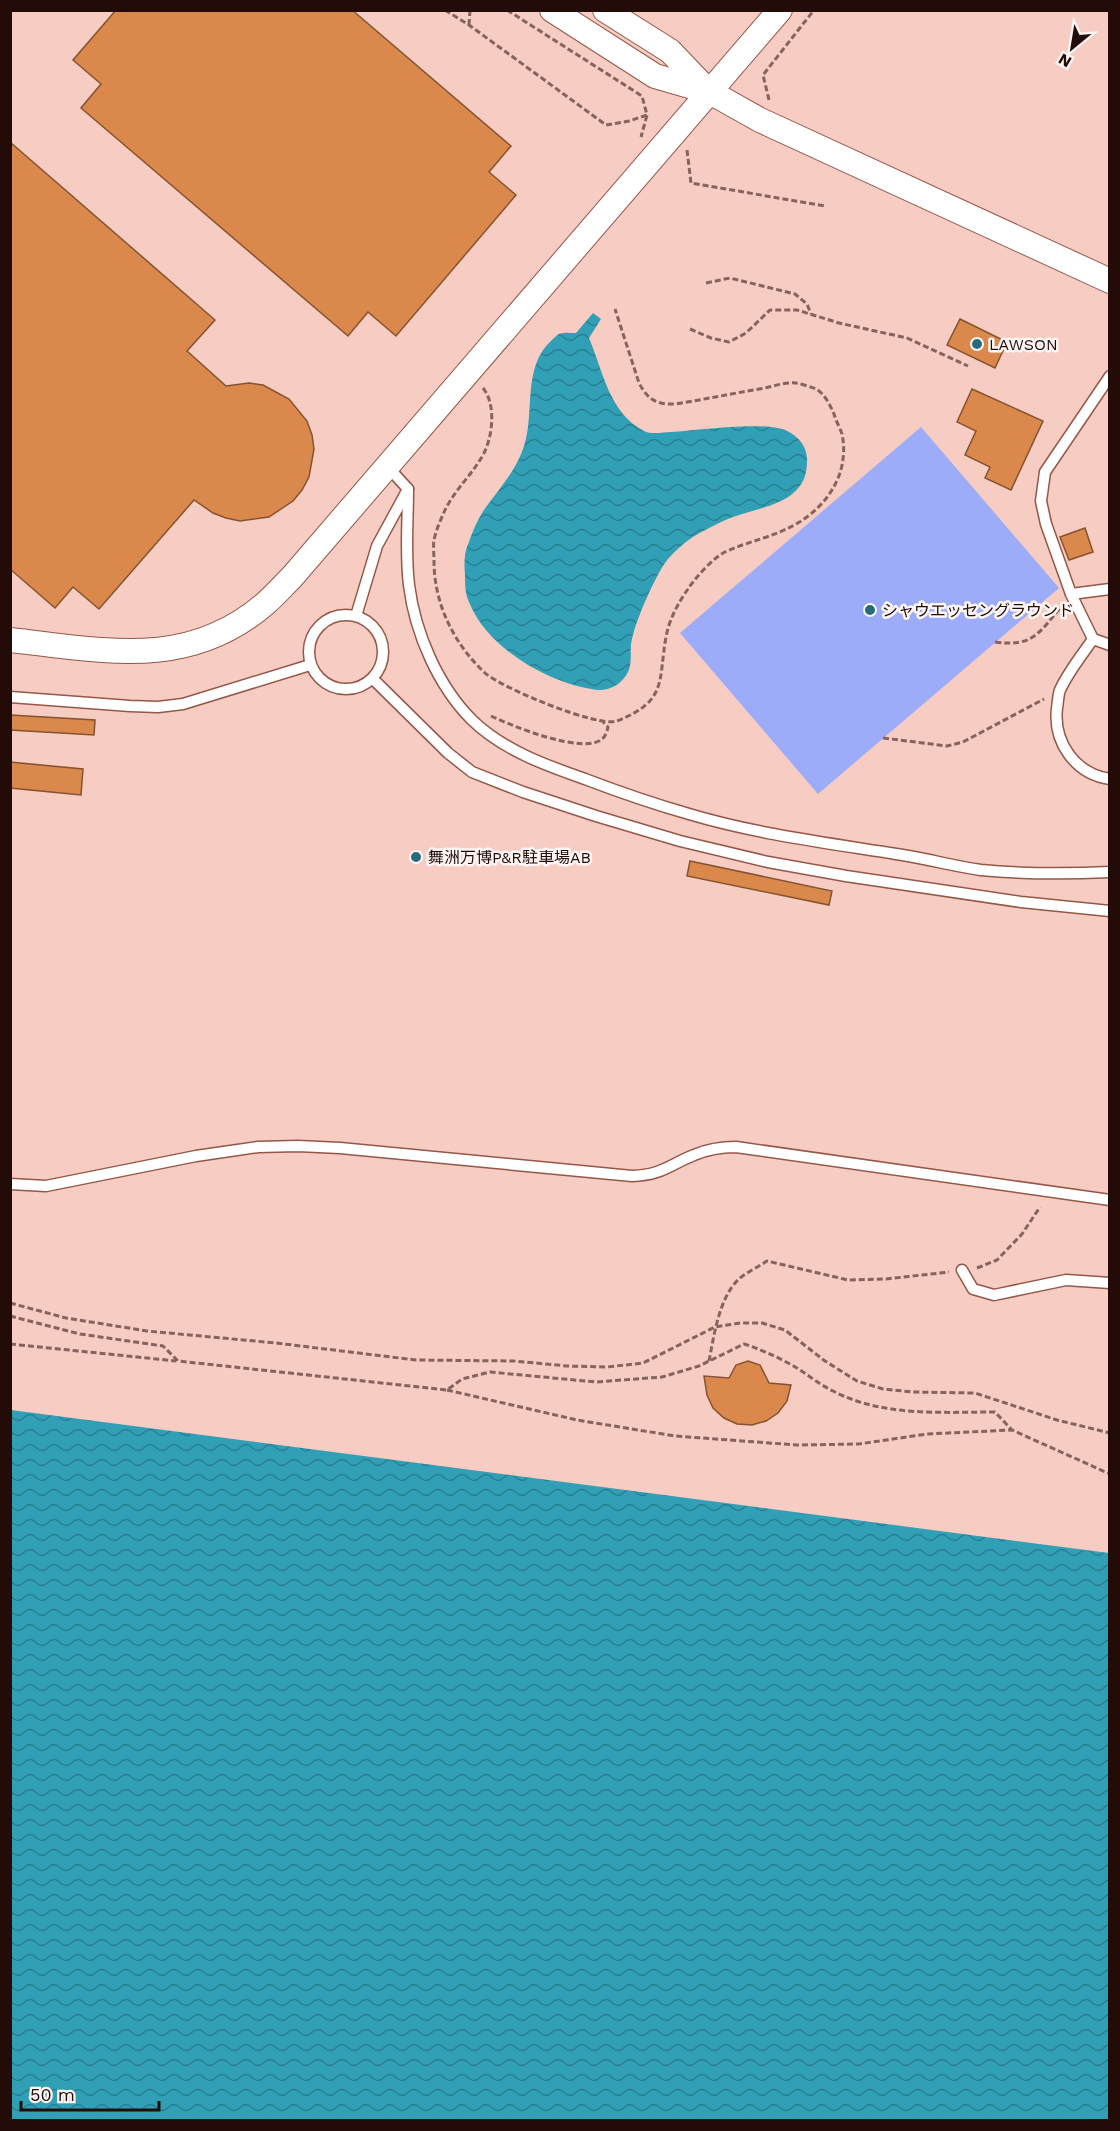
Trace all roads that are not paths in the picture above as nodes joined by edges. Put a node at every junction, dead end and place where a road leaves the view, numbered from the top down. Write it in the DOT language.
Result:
graph roads {
  1 [pos="552,10"];
  2 [pos="605,10"];
  3 [pos="780,10"];
  4 [pos="710,92"];
  5 [pos="1110,280"];
  6 [pos="1110,376"];
  7 [pos="387,466"];
  8 [pos="408,489"];
  9 [pos="1110,589"];
  10 [pos="1071,594"];
  11 [pos="356,616"];
  12 [pos="1093,639"];
  13 [pos="10,640"];
  14 [pos="1110,645"];
  15 [pos="310,665"];
  16 [pos="373,679"];
  17 [pos="10,697"];
  18 [pos="1110,778"];
  19 [pos="1110,872"];
  20 [pos="1110,911"];
  21 [pos="10,1184"];
  22 [pos="1110,1200"];
  23 [pos="962,1270"];
  24 [pos="1110,1283"];
  1 -- 4 [label="street"];
  2 -- 4 [label="street"];
  3 -- 4 [label="street"];
  4 -- 5 [label="street"];
  4 -- 7 [label="street"];
  6 -- 10 [label="lane"];
  7 -- 8 [label="lane"];
  7 -- 13 [label="street"];
  8 -- 11 [label="lane"];
  8 -- 19 [label="lane"];
  9 -- 10 [label="lane"];
  10 -- 12 [label="lane"];
  11 -- 15 [label="lane"];
  11 -- 16 [label="lane"];
  12 -- 14 [label="lane"];
  12 -- 18 [label="lane"];
  15 -- 16 [label="lane"];
  15 -- 17 [label="lane"];
  16 -- 20 [label="lane"];
  21 -- 22 [label="lane"];
  23 -- 24 [label="lane"];
}
